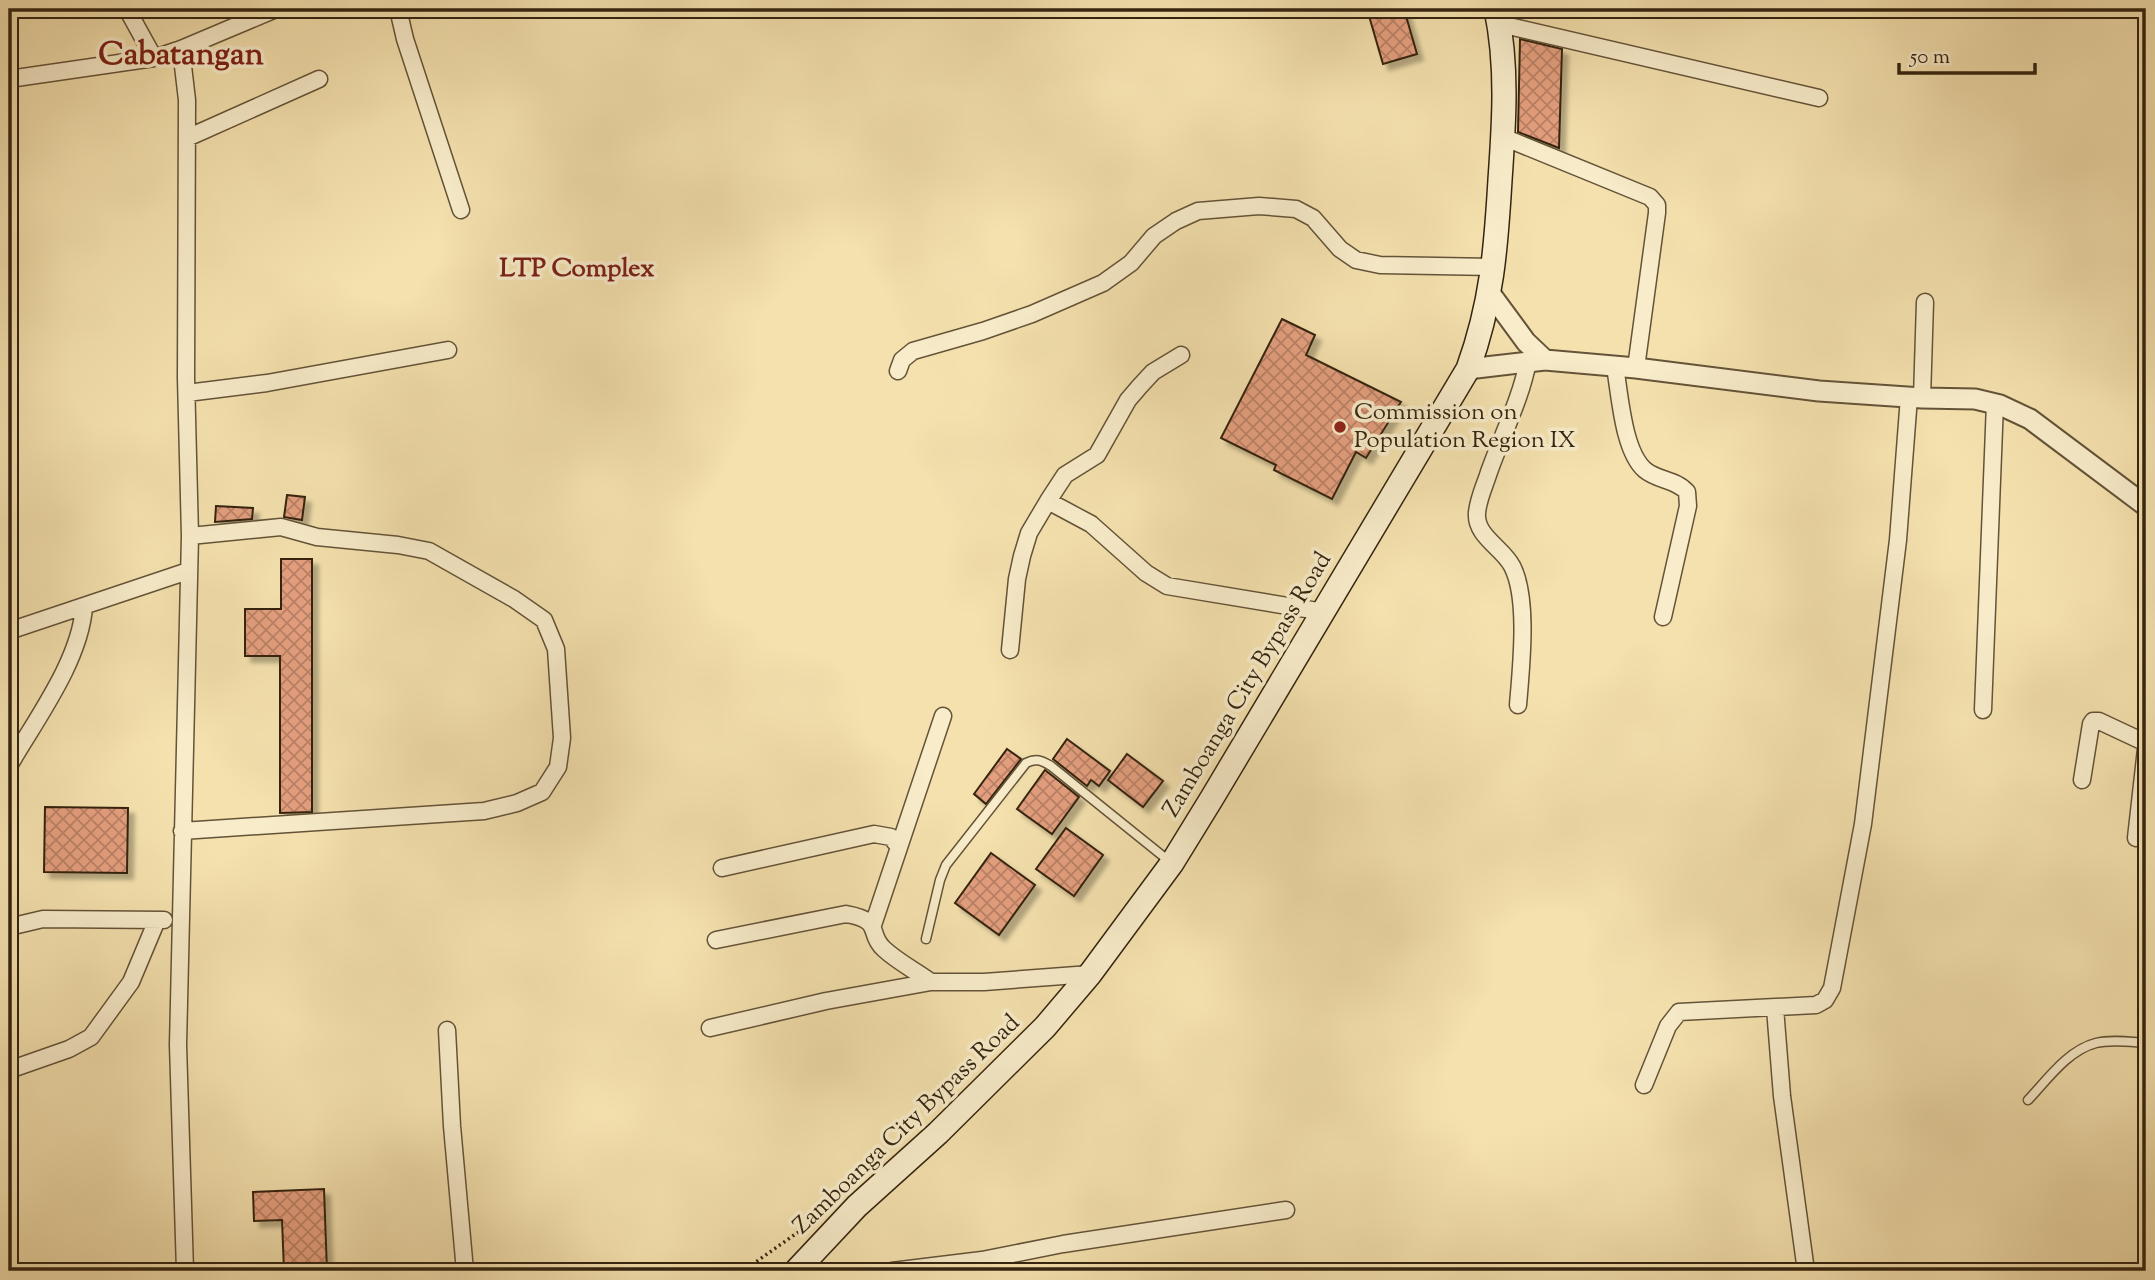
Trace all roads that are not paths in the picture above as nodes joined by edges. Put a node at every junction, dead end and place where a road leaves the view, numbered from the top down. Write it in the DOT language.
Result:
graph roads {
  1 [pos="127,9"];
  2 [pos="276,9"];
  3 [pos="398,9"];
  4 [pos="1498,17"];
  5 [pos="181,49"];
  6 [pos="154,58"];
  7 [pos="9,79"];
  8 [pos="319,79"];
  9 [pos="1819,98"];
  10 [pos="1503,136"];
  11 [pos="187,138"];
  12 [pos="461,210"];
  13 [pos="1494,267"];
  14 [pos="1489,293"];
  15 [pos="1925,303"];
  16 [pos="448,350"];
  17 [pos="1181,355"];
  18 [pos="1536,360"];
  19 [pos="1615,367"];
  20 [pos="1636,368"];
  21 [pos="1468,369"];
  22 [pos="898,371"];
  23 [pos="187,393"];
  24 [pos="1916,398"];
  25 [pos="1994,403"];
  26 [pos="1048,501"];
  27 [pos="2146,506"];
  28 [pos="190,536"];
  29 [pos="188,571"];
  30 [pos="83,607"];
  31 [pos="1324,612"];
  32 [pos="1663,617"];
  33 [pos="9,631"];
  34 [pos="1010,650"];
  35 [pos="1518,705"];
  36 [pos="1983,710"];
  37 [pos="943,716"];
  38 [pos="2146,743"];
  39 [pos="2146,749"];
  40 [pos="9,766"];
  41 [pos="2082,780"];
  42 [pos="183,831"];
  43 [pos="2136,838"];
  44 [pos="899,847"];
  45 [pos="1172,863"];
  46 [pos="722,868"];
  47 [pos="181,919"];
  48 [pos="157,920"];
  49 [pos="873,925"];
  50 [pos="9,927"];
  51 [pos="926,939"];
  52 [pos="716,940"];
  53 [pos="1090,974"];
  54 [pos="931,982"];
  55 [pos="1775,1008"];
  56 [pos="710,1028"];
  57 [pos="447,1030"];
  58 [pos="2146,1043"];
  59 [pos="9,1070"];
  60 [pos="1644,1085"];
  61 [pos="2028,1100"];
  62 [pos="1286,1210"];
  63 [pos="805,1268"];
  64 [pos="185,1271"];
  65 [pos="465,1271"];
  66 [pos="892,1271"];
  67 [pos="1806,1271"];
  1 -- 6 [label="street"];
  2 -- 5 [label="street"];
  3 -- 12 [label="street"];
  4 -- 9 [label="street"];
  4 -- 10 [label="main road, Zamboanga City Bypass Road"];
  5 -- 6 [label="street"];
  5 -- 11 [label="street"];
  6 -- 7 [label="street"];
  8 -- 11 [label="street"];
  10 -- 13 [label="main road, Zamboanga City Bypass Road"];
  10 -- 20 [label="street"];
  11 -- 23 [label="street"];
  13 -- 14 [label="main road, Zamboanga City Bypass Road"];
  13 -- 22 [label="street"];
  14 -- 18 [label="street"];
  14 -- 21 [label="main road, Zamboanga City Bypass Road"];
  15 -- 24 [label="street"];
  16 -- 23 [label="street"];
  17 -- 26 [label="street"];
  18 -- 19 [label="street"];
  18 -- 21 [label="street"];
  18 -- 35 [label="street"];
  19 -- 20 [label="street"];
  19 -- 32 [label="street"];
  20 -- 24 [label="street"];
  21 -- 31 [label="main road, Zamboanga City Bypass Road"];
  23 -- 28 [label="street"];
  24 -- 25 [label="street"];
  24 -- 55 [label="street"];
  25 -- 27 [label="street"];
  25 -- 36 [label="street"];
  26 -- 31 [label="street"];
  26 -- 34 [label="street"];
  28 -- 29 [label="street"];
  28 -- 42 [label="street"];
  29 -- 30 [label="street"];
  29 -- 42 [label="street"];
  30 -- 33 [label="street"];
  30 -- 40 [label="street"];
  31 -- 45 [label="main road, Zamboanga City Bypass Road"];
  37 -- 44 [label="street"];
  38 -- 41 [label="street"];
  39 -- 43 [label="street"];
  42 -- 47 [label="street"];
  44 -- 46 [label="street"];
  44 -- 49 [label="street"];
  45 -- 51 [label="lane"];
  45 -- 53 [label="main road, Zamboanga City Bypass Road"];
  47 -- 48 [label="street"];
  47 -- 64 [label="street"];
  48 -- 50 [label="street"];
  48 -- 59 [label="street"];
  49 -- 52 [label="street"];
  49 -- 54 [label="street"];
  53 -- 54 [label="street"];
  53 -- 63 [label="main road, Zamboanga City Bypass Road"];
  54 -- 56 [label="street"];
  55 -- 60 [label="street"];
  55 -- 67 [label="street"];
  57 -- 65 [label="street"];
  58 -- 61 [label="lane"];
  62 -- 66 [label="street"];
}
